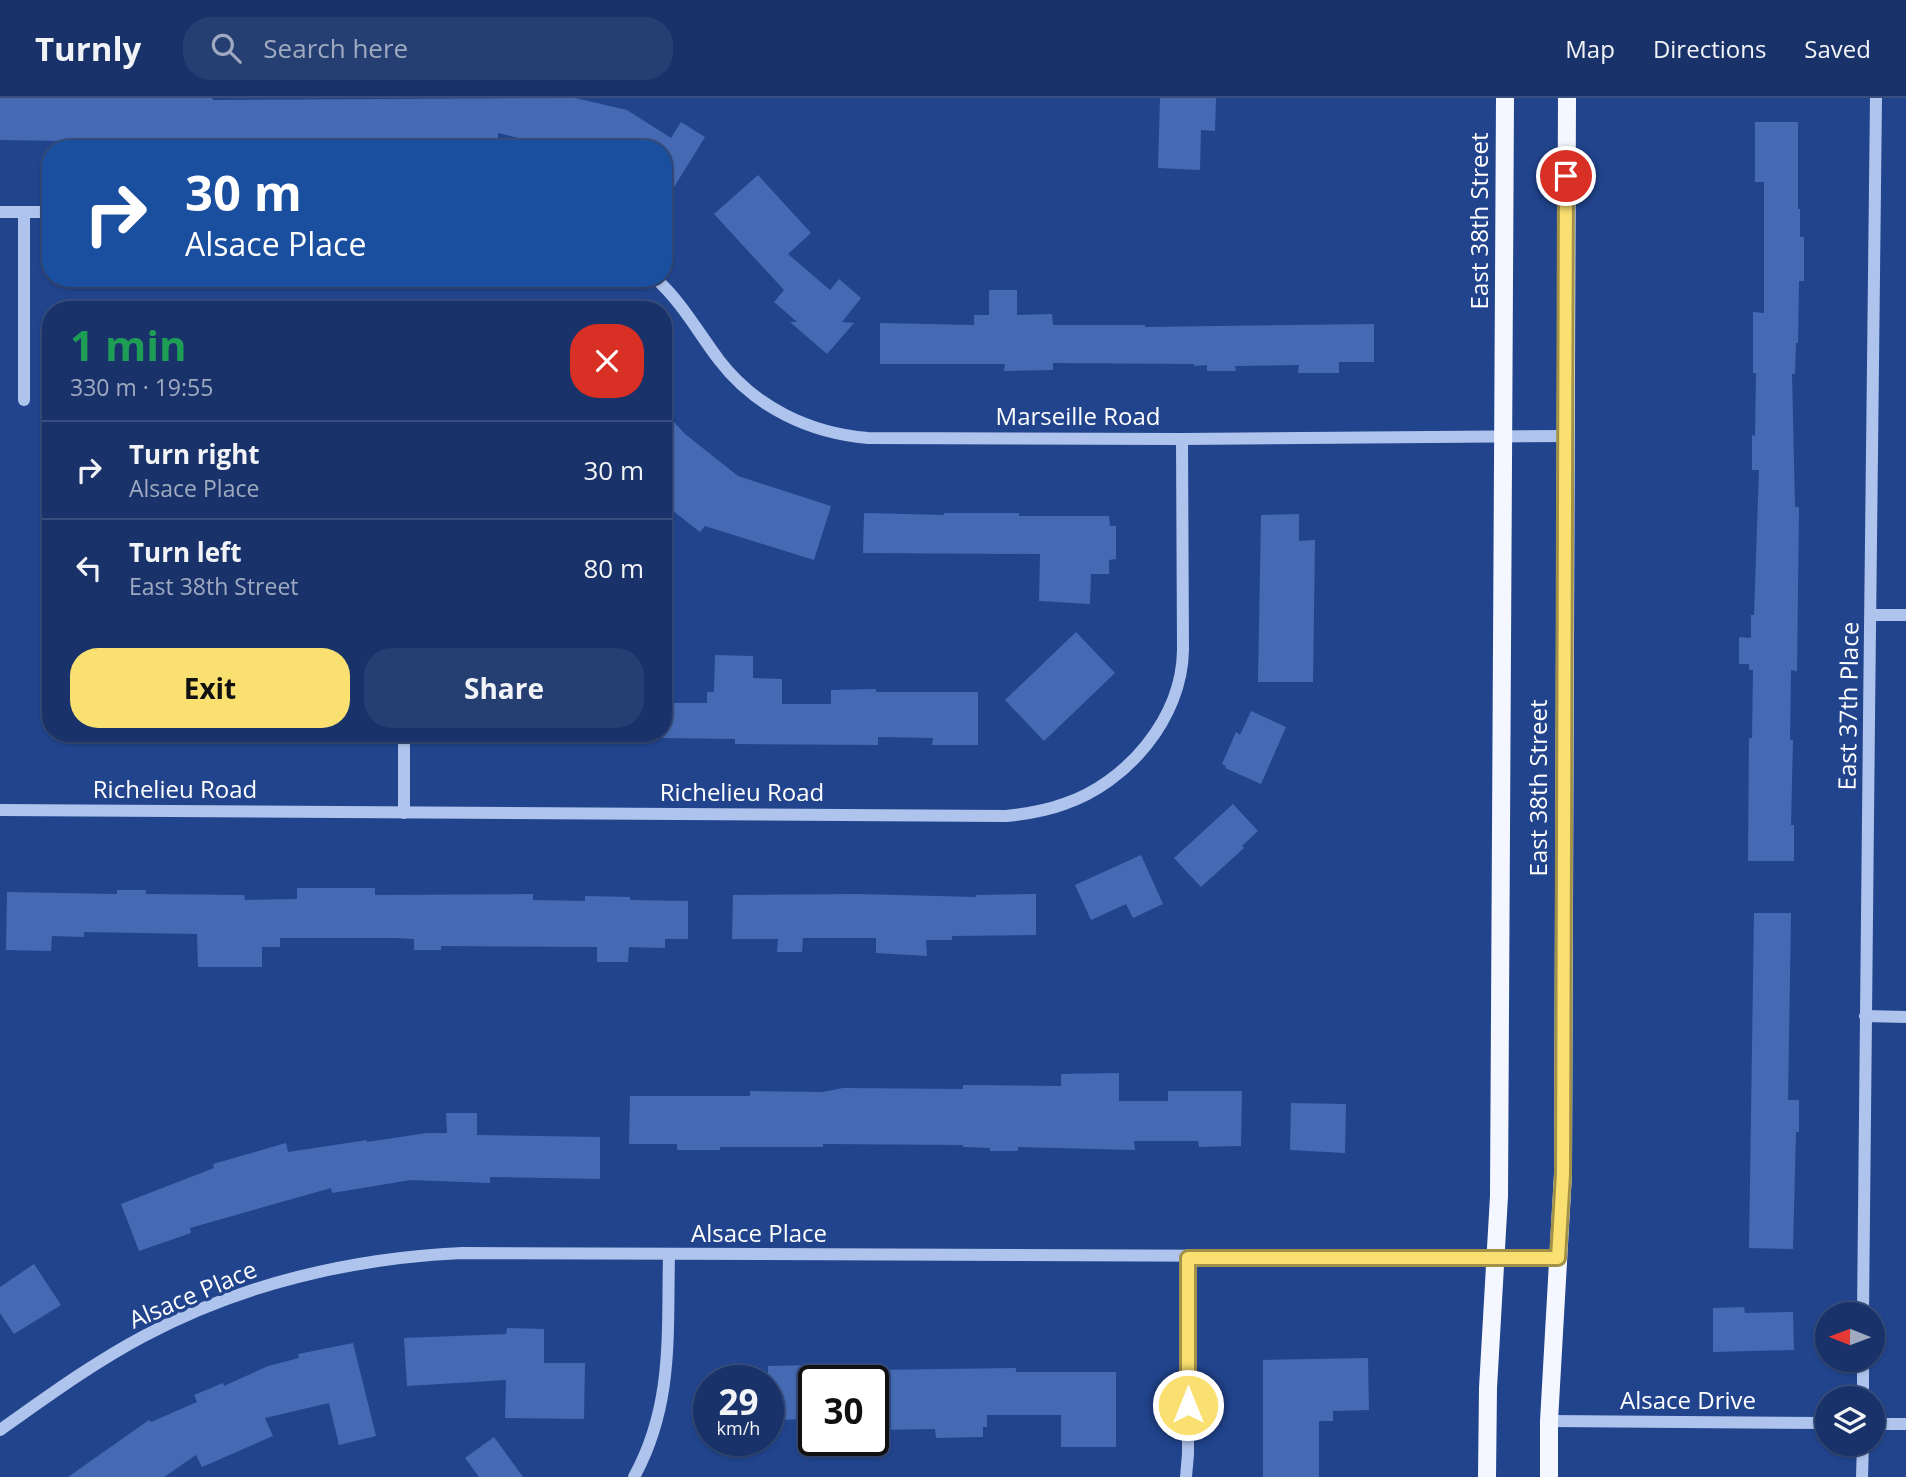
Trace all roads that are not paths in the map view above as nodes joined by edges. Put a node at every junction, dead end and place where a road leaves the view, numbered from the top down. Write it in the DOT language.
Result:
graph roads {
  1 [pos="1504,98"];
  2 [pos="1567,98"];
  3 [pos="1876,98"];
  4 [pos="0,212"];
  5 [pos="24,212"];
  6 [pos="42,212"];
  7 [pos="664,287"];
  8 [pos="24,400"];
  9 [pos="1504,436"];
  10 [pos="1565,436"];
  11 [pos="1182,439"];
  12 [pos="1872,615"];
  13 [pos="1906,615"];
  14 [pos="404,742"];
  15 [pos="0,810"];
  16 [pos="404,813"];
  17 [pos="1865,1016"];
  18 [pos="1906,1017"];
  19 [pos="670,1254"];
  20 [pos="1188,1258"];
  21 [pos="1558,1258"];
  22 [pos="1495,1259"];
  23 [pos="1863,1302"];
  24 [pos="1549,1421"];
  25 [pos="1815,1423"];
  26 [pos="1885,1424"];
  27 [pos="1906,1424"];
  28 [pos="0,1430"];
  29 [pos="1863,1456"];
  30 [pos="634,1477"];
  31 [pos="1186,1477"];
  32 [pos="1487,1477"];
  33 [pos="1549,1477"];
  34 [pos="1862,1477"];
  1 -- 9 [label="main road, East 38th Street"];
  2 -- 10 [label="main road, East 38th Street"];
  3 -- 12 [label="street, East 37th Place"];
  4 -- 5 [label="street"];
  5 -- 6 [label="street"];
  5 -- 8 [label="street"];
  7 -- 11 [label="street, Marseille Road"];
  9 -- 10 [label="street, Marseille Road"];
  9 -- 11 [label="street, Marseille Road"];
  9 -- 22 [label="main road, East 38th Street"];
  10 -- 21 [label="main road, East 38th Street"];
  11 -- 16 [label="street, Richelieu Road"];
  12 -- 13 [label="street"];
  12 -- 17 [label="street, East 37th Place"];
  14 -- 16 [label="street"];
  15 -- 16 [label="street, Richelieu Road"];
  17 -- 18 [label="street"];
  17 -- 23 [label="street, East 37th Place"];
  19 -- 20 [label="street, Alsace Place"];
  19 -- 28 [label="street, Alsace Place"];
  19 -- 30 [label="street"];
  20 -- 22 [label="street, Alsace Place"];
  20 -- 31 [label="street"];
  21 -- 22 [label="street, Alsace Place"];
  21 -- 24 [label="main road, East 38th Street"];
  22 -- 32 [label="main road, East 38th Street"];
  24 -- 25 [label="street, Alsace Drive"];
  24 -- 33 [label="main road, East 38th Street"];
  26 -- 27 [label="street"];
  29 -- 34 [label="street"];
}
